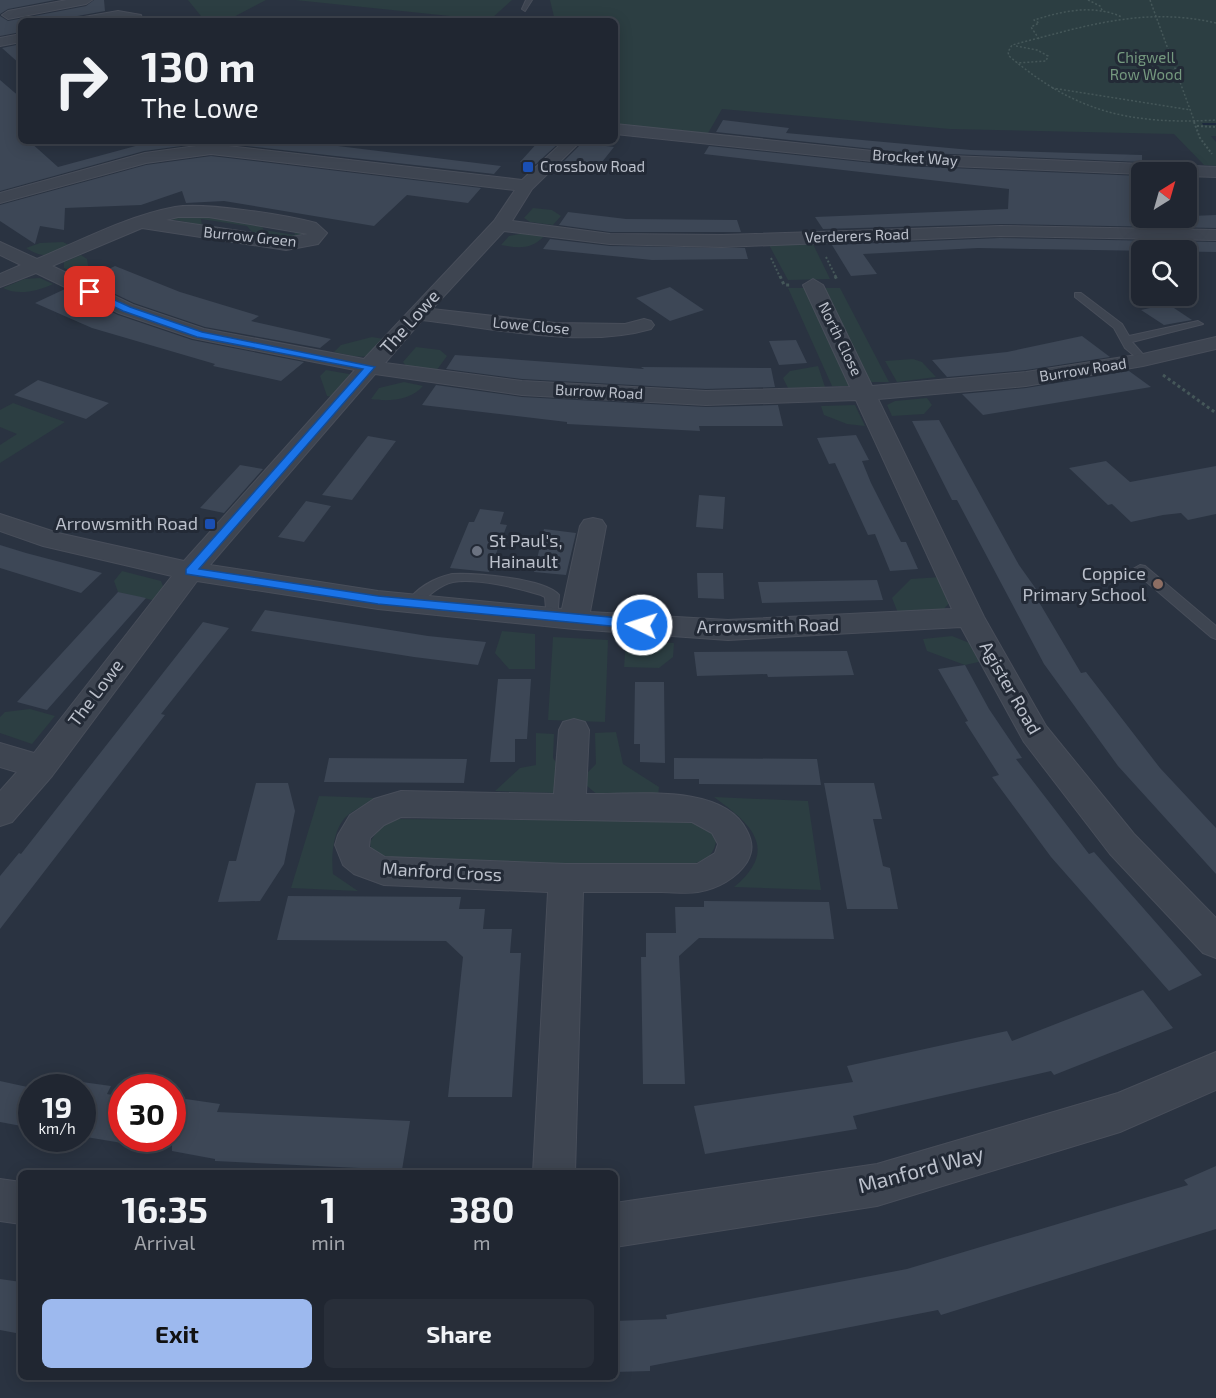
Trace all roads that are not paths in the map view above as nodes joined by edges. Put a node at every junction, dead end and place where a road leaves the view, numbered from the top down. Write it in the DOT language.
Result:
graph roads {
  1 [pos="86,0"];
  2 [pos="529,0"];
  3 [pos="525,9"];
  4 [pos="4,13"];
  5 [pos="104,18"];
  6 [pos="137,18"];
  7 [pos="18,24"];
  8 [pos="18,39"];
  9 [pos="0,42"];
  10 [pos="618,129"];
  11 [pos="570,144"];
  12 [pos="1216,172"];
  13 [pos="526,186"];
  14 [pos="0,198"];
  15 [pos="140,222"];
  16 [pos="500,225"];
  17 [pos="1216,235"];
  18 [pos="0,248"];
  19 [pos="35,266"];
  20 [pos="0,281"];
  21 [pos="813,285"];
  22 [pos="1078,295"];
  23 [pos="417,313"];
  24 [pos="1198,324"];
  25 [pos="644,325"];
  26 [pos="1126,340"];
  27 [pos="1216,343"];
  28 [pos="1143,360"];
  29 [pos="370,367"];
  30 [pos="866,393"];
  31 [pos="0,522"];
  32 [pos="593,526"];
  33 [pos="1140,568"];
  34 [pos="190,572"];
  35 [pos="970,617"];
  36 [pos="563,619"];
  37 [pos="1216,634"];
  38 [pos="573,730"];
  39 [pos="0,755"];
  40 [pos="40,766"];
  41 [pos="569,807"];
  42 [pos="0,813"];
  43 [pos="566,878"];
  44 [pos="1216,942"];
  45 [pos="1216,1071"];
  46 [pos="554,1170"];
  47 [pos="0,1200"];
  48 [pos="18,1203"];
  49 [pos="618,1225"];
  1 -- 4 [label="street"];
  2 -- 3 [label="lane"];
  4 -- 7 [label="street"];
  5 -- 6 [label="street"];
  8 -- 9 [label="street"];
  10 -- 12 [label="street, Brocket Way"];
  11 -- 13 [label="street, The Lowe"];
  13 -- 14 [label="street"];
  13 -- 16 [label="street, The Lowe"];
  15 -- 15 [label="street, Burrow Green"];
  15 -- 19 [label="street, Burrow Green"];
  16 -- 17 [label="street, Verderers Road"];
  16 -- 23 [label="street, The Lowe"];
  18 -- 19 [label="street, Burrow Road"];
  19 -- 20 [label="street, Burrow Green"];
  19 -- 29 [label="street, Burrow Road"];
  21 -- 30 [label="street, North Close"];
  22 -- 26 [label="lane"];
  23 -- 25 [label="street, Lowe Close"];
  23 -- 29 [label="street, The Lowe"];
  24 -- 26 [label="lane"];
  26 -- 28 [label="lane"];
  27 -- 28 [label="street, Burrow Road"];
  28 -- 30 [label="street, Burrow Road"];
  29 -- 30 [label="street, Burrow Road"];
  29 -- 34 [label="street, The Lowe"];
  30 -- 35 [label="street, Agister Road"];
  31 -- 34 [label="street, Arrowsmith Road"];
  32 -- 36 [label="street"];
  33 -- 37 [label="lane"];
  34 -- 36 [label="street, Arrowsmith Road"];
  34 -- 40 [label="street, The Lowe"];
  35 -- 36 [label="street, Arrowsmith Road"];
  35 -- 44 [label="street, Agister Road"];
  38 -- 41 [label="street"];
  39 -- 40 [label="street"];
  40 -- 42 [label="street, The Lowe"];
  41 -- 43 [label="street, Manford Cross"];
  41 -- 43 [label="street, Manford Cross"];
  43 -- 46 [label="street"];
  45 -- 49 [label="street, Manford Way"];
  47 -- 48 [label="street"];
}
